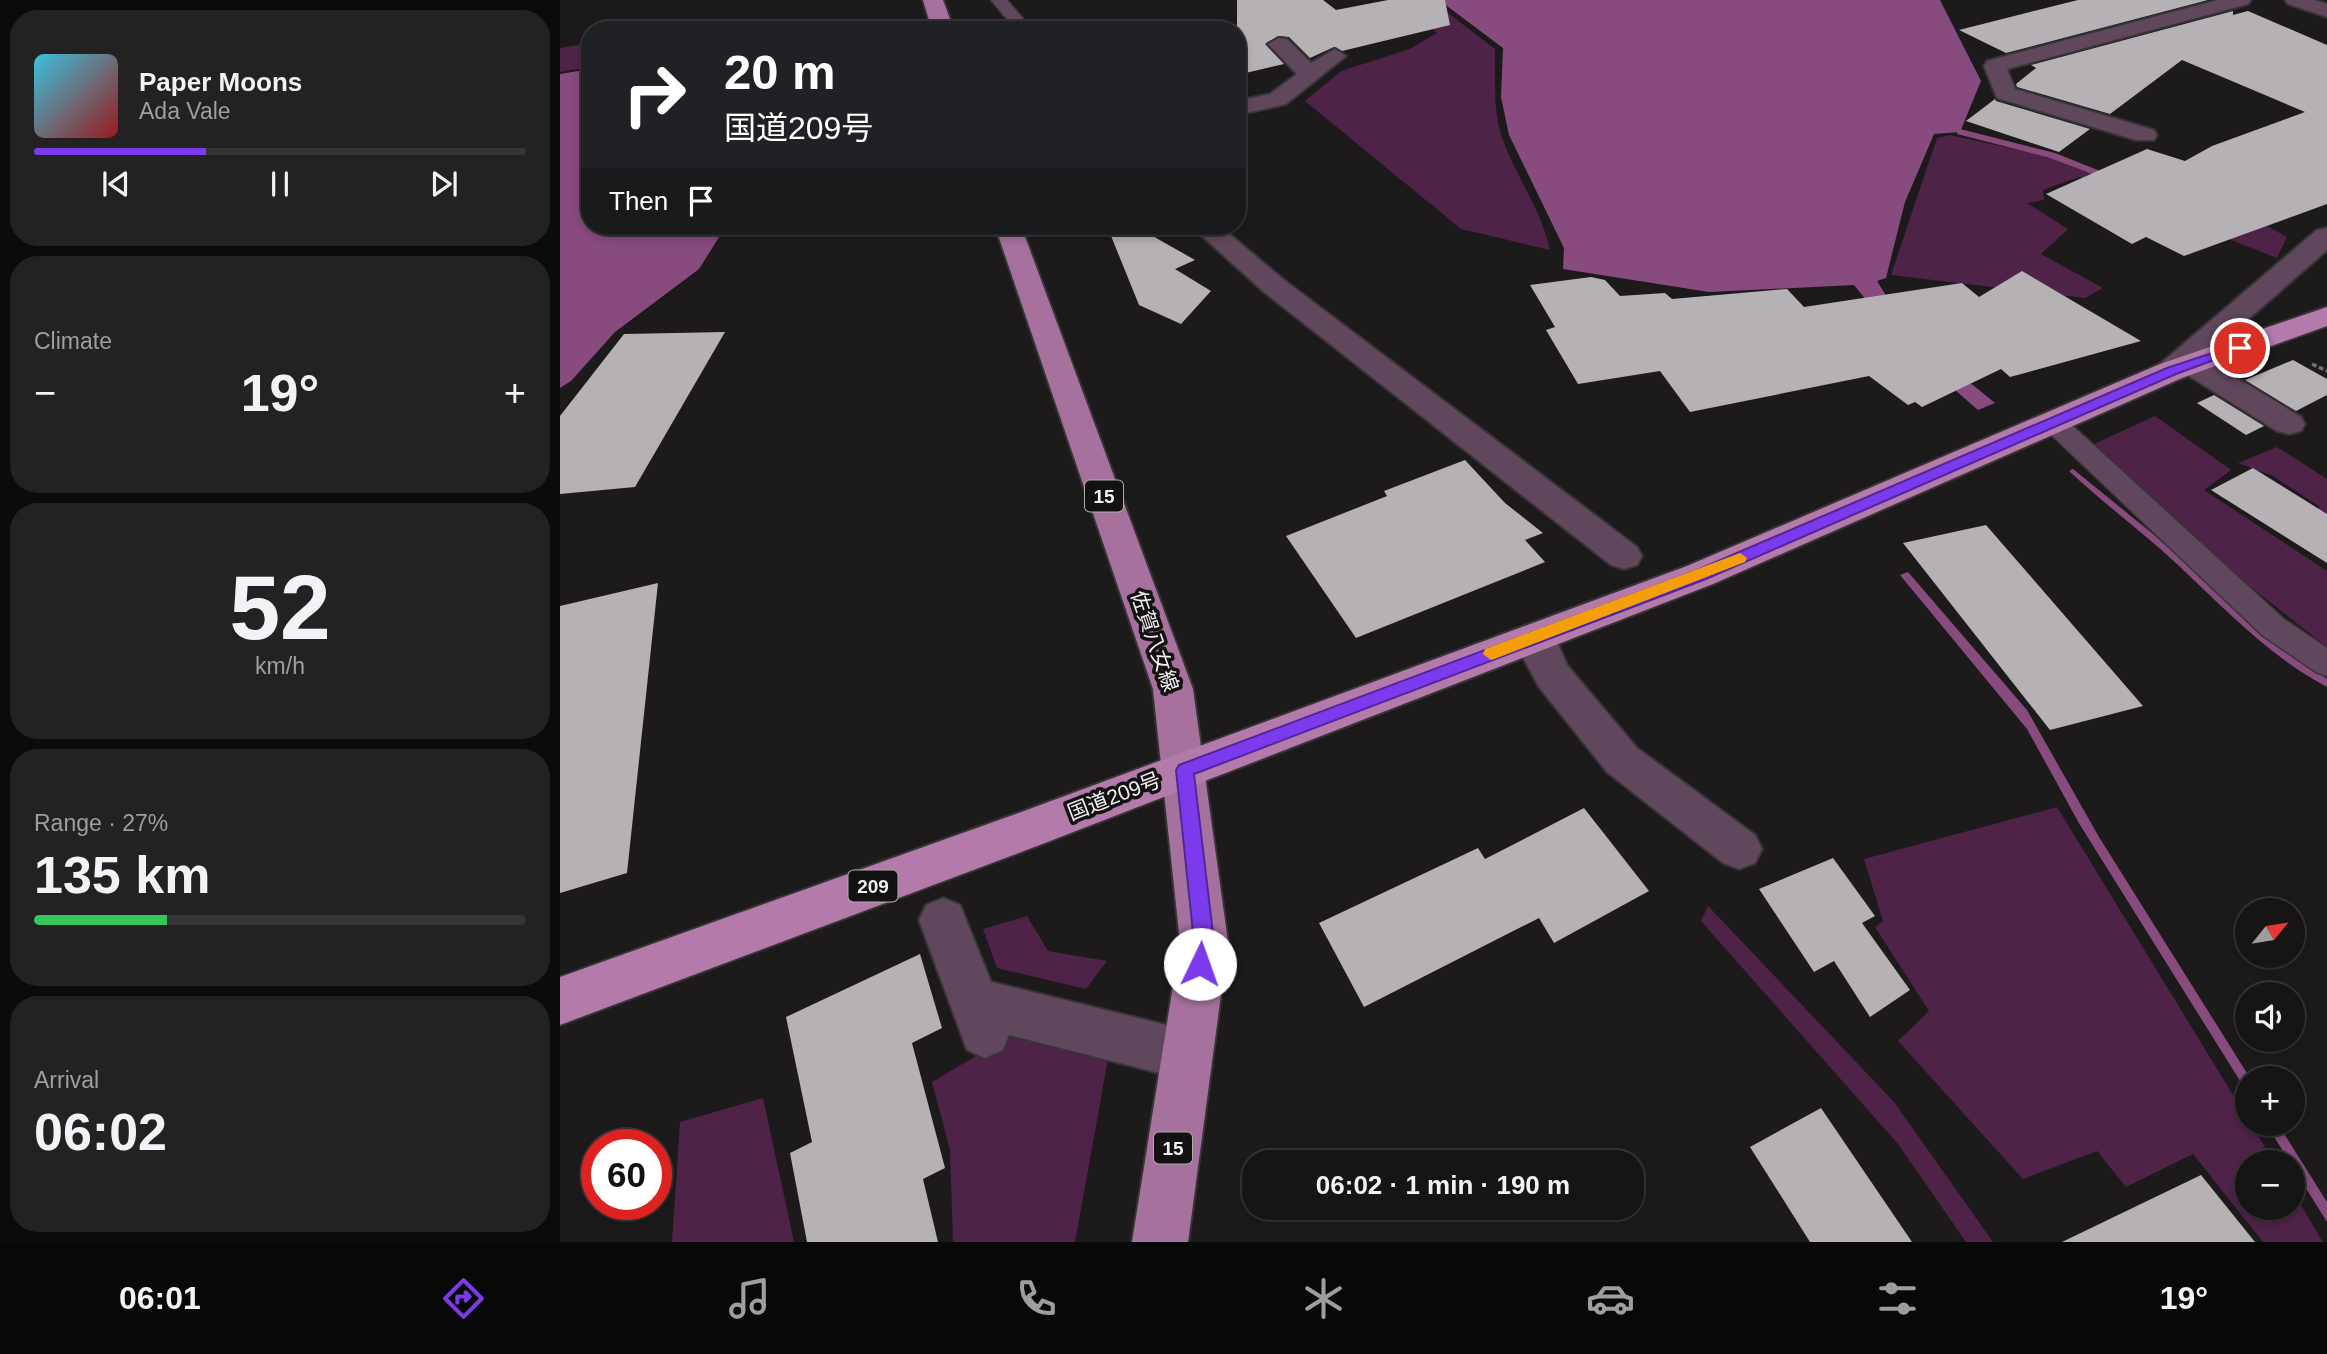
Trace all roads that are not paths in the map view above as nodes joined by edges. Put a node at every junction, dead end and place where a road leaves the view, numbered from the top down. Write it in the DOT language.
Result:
graph roads {
  1 [pos="933,0"];
  2 [pos="999,0"];
  3 [pos="2241,0"];
  4 [pos="2295,0"];
  5 [pos="2327,11"];
  6 [pos="940,21"];
  7 [pos="1017,21"];
  8 [pos="1279,44"];
  9 [pos="1335,56"];
  10 [pos="1309,74"];
  11 [pos="1246,106"];
  12 [pos="2145,135"];
  13 [pos="1011,235"];
  14 [pos="1215,235"];
  15 [pos="2327,236"];
  16 [pos="2327,316"];
  17 [pos="2182,368"];
  18 [pos="2053,422"];
  19 [pos="2289,424"];
  20 [pos="1624,556"];
  21 [pos="1537,636"];
  22 [pos="2327,664"];
  23 [pos="1185,770"];
  24 [pos="1740,849"];
  25 [pos="943,920"];
  26 [pos="560,1001"];
  27 [pos="1187,1055"];
  28 [pos="1160,1242"];
  1 -- 6 [label="main road"];
  2 -- 7 [label="lane"];
  3 -- 12 [label="street"];
  4 -- 5 [label="street"];
  8 -- 10 [label="street"];
  9 -- 10 [label="street"];
  10 -- 11 [label="street"];
  13 -- 23 [label="main road, 佐賀八女線 / 15"];
  14 -- 20 [label="street"];
  15 -- 17 [label="street"];
  16 -- 17 [label="highway, 国道209号 / 209"];
  17 -- 18 [label="highway, 国道209号 / 209"];
  17 -- 19 [label="street"];
  18 -- 21 [label="highway, 国道209号 / 209"];
  18 -- 22 [label="lane"];
  21 -- 23 [label="highway, 国道209号 / 209"];
  21 -- 24 [label="street"];
  23 -- 26 [label="highway, 国道209号 / 209"];
  23 -- 27 [label="main road, 佐賀八女線 / 15"];
  25 -- 27 [label="street"];
  27 -- 28 [label="main road, 佐賀八女線 / 15"];
}
